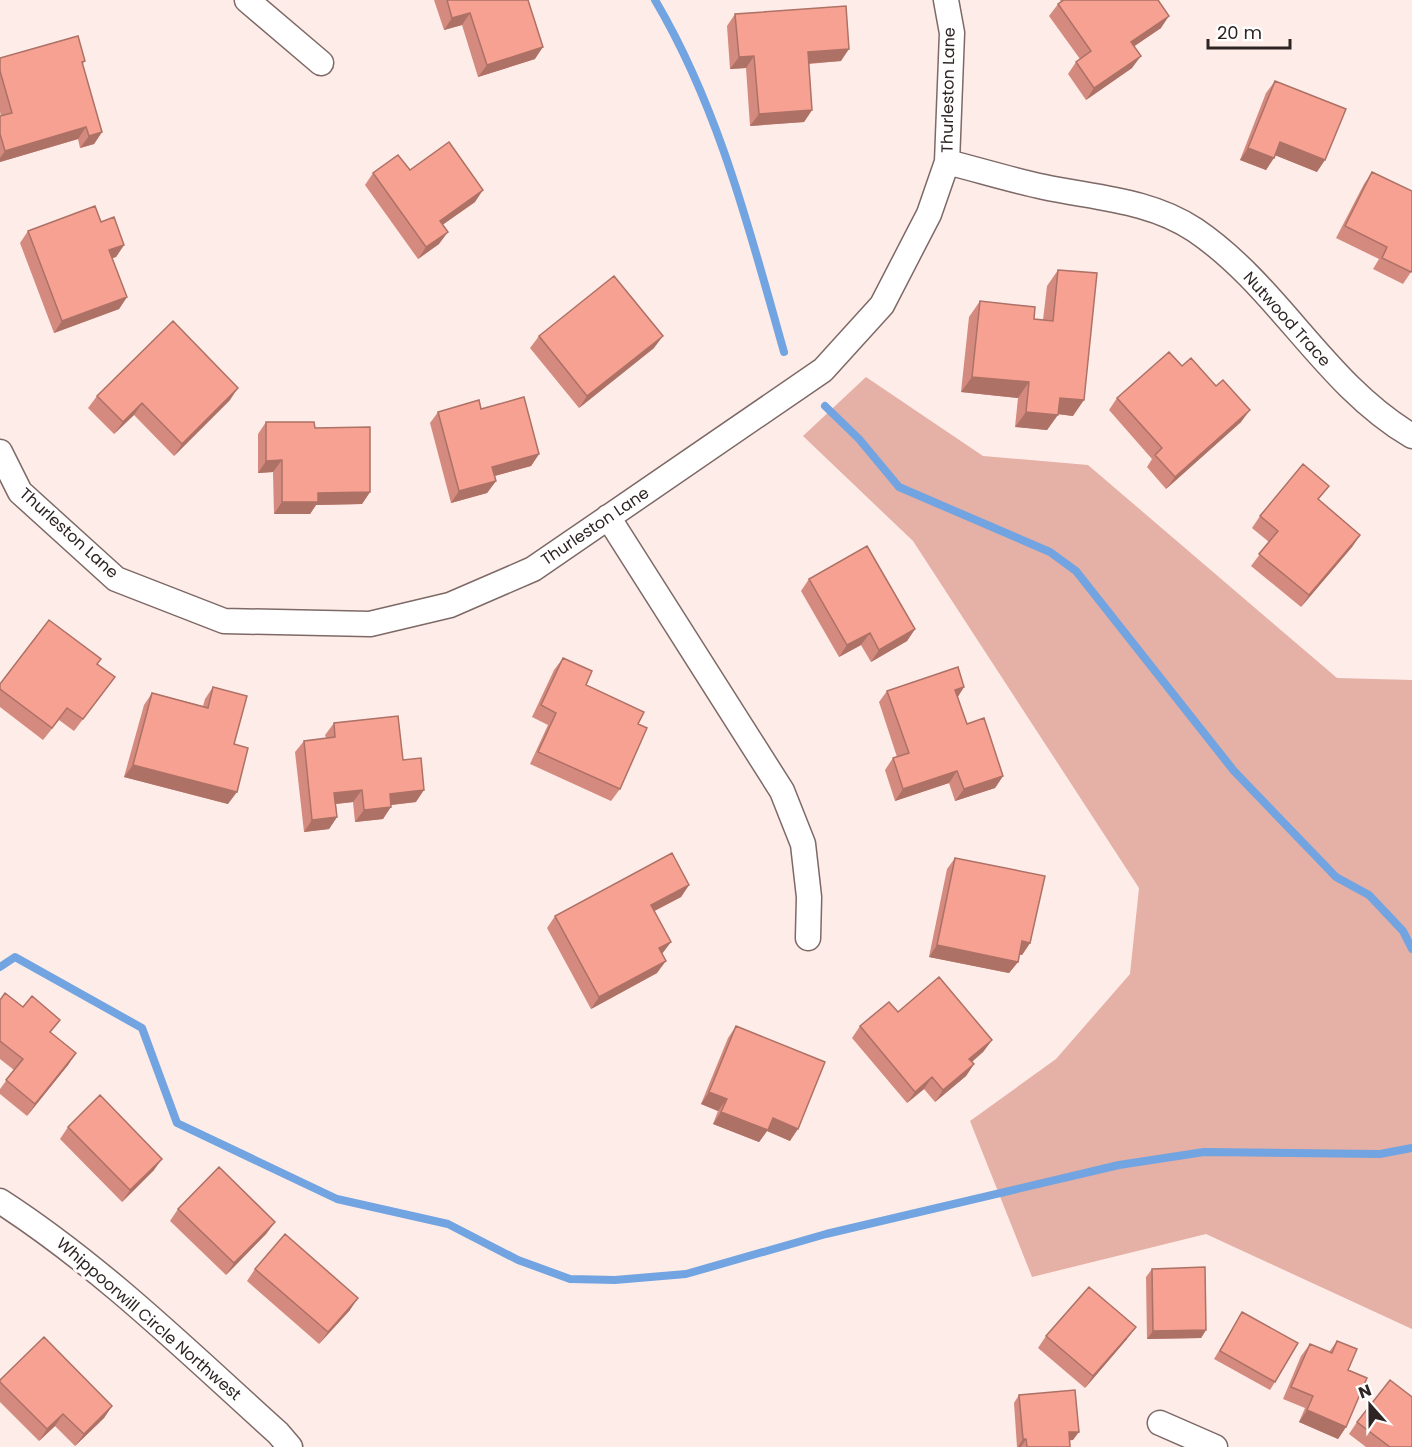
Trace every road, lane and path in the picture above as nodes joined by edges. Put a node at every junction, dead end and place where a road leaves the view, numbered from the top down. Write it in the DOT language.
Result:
graph roads {
  1 [pos="247,0"];
  2 [pos="946,0"];
  3 [pos="321,63"];
  4 [pos="947,162"];
  5 [pos="1412,436"];
  6 [pos="0,452"];
  7 [pos="608,517"];
  8 [pos="808,938"];
  9 [pos="0,1201"];
  10 [pos="1160,1423"];
  11 [pos="290,1447"];
  12 [pos="1215,1447"];
  1 -- 3 [label="street"];
  2 -- 4 [label="street, Thurleston Lane"];
  4 -- 5 [label="street, Nutwood Trace"];
  4 -- 7 [label="street, Thurleston Lane"];
  6 -- 7 [label="street, Thurleston Lane"];
  7 -- 8 [label="street"];
  9 -- 11 [label="street, Whippoorwill Circle Northwest"];
  10 -- 12 [label="street"];
}
